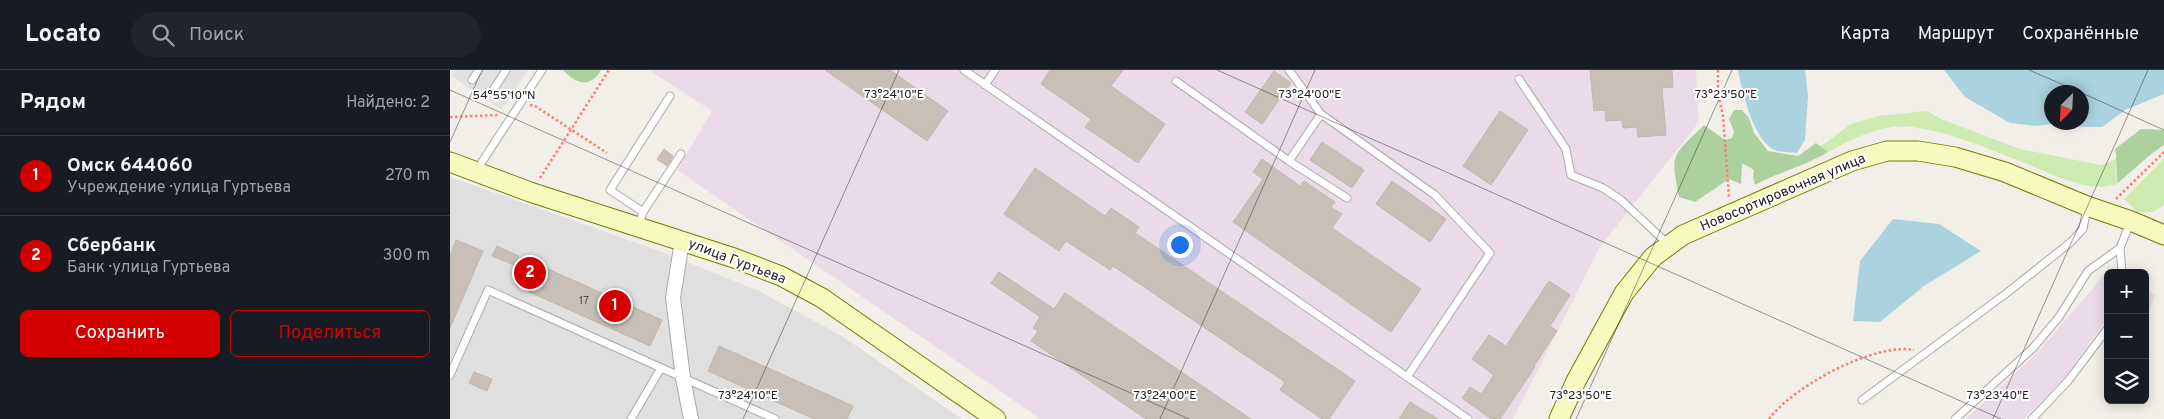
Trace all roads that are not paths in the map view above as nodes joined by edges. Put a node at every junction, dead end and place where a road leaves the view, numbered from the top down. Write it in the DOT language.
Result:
graph roads {
  1 [pos="479,70"];
  2 [pos="506,70"];
  3 [pos="542,70"];
  4 [pos="964,70"];
  5 [pos="995,70"];
  6 [pos="1288,70"];
  7 [pos="1519,78"];
  8 [pos="472,80"];
  9 [pos="1176,80"];
  10 [pos="985,85"];
  11 [pos="492,92"];
  12 [pos="670,96"];
  13 [pos="1321,114"];
  14 [pos="681,154"];
  15 [pos="1289,161"];
  16 [pos="450,162"];
  17 [pos="476,172"];
  18 [pos="1347,198"];
  19 [pos="2087,206"];
  20 [pos="641,219"];
  21 [pos="2131,221"];
  22 [pos="2164,235"];
  23 [pos="682,241"];
  24 [pos="1669,245"];
  25 [pos="2120,248"];
  26 [pos="2122,269"];
  27 [pos="2104,333"];
  28 [pos="661,368"];
  29 [pos="450,375"];
  30 [pos="1408,377"];
  31 [pos="683,378"];
  32 [pos="1576,381"];
  33 [pos="1862,400"];
  34 [pos="631,419"];
  35 [pos="691,419"];
  36 [pos="775,419"];
  37 [pos="996,419"];
  38 [pos="1468,419"];
  39 [pos="1552,419"];
  40 [pos="1559,419"];
  41 [pos="1955,419"];
  42 [pos="2032,419"];
  1 -- 8 [label="lane"];
  2 -- 11 [label="lane"];
  3 -- 17 [label="lane"];
  4 -- 10 [label="lane"];
  5 -- 10 [label="lane"];
  6 -- 13 [label="lane"];
  7 -- 24 [label="lane"];
  9 -- 15 [label="lane"];
  10 -- 30 [label="lane"];
  12 -- 20 [label="lane"];
  13 -- 15 [label="lane"];
  13 -- 30 [label="lane"];
  14 -- 20 [label="lane"];
  15 -- 18 [label="lane"];
  16 -- 17 [label="main road, улица Гуртьева"];
  17 -- 20 [label="main road, улица Гуртьева"];
  19 -- 21 [label="main road, Новосортировочная улица"];
  19 -- 24 [label="main road, Новосортировочная улица"];
  19 -- 33 [label="lane"];
  20 -- 23 [label="main road, улица Гуртьева"];
  21 -- 22 [label="main road, Новосортировочная улица"];
  21 -- 25 [label="lane"];
  23 -- 31 [label="street"];
  23 -- 37 [label="main road, улица Гуртьева"];
  24 -- 32 [label="main road, Новосортировочная улица"];
  25 -- 26 [label="lane"];
  25 -- 41 [label="lane"];
  27 -- 42 [label="lane"];
  28 -- 29 [label="lane"];
  28 -- 31 [label="lane"];
  28 -- 34 [label="lane"];
  30 -- 38 [label="lane"];
  31 -- 35 [label="street"];
  31 -- 36 [label="lane"];
  32 -- 39 [label="main road, Новосортировочная улица"];
  32 -- 40 [label="main road, Новосортировочная улица"];
}
